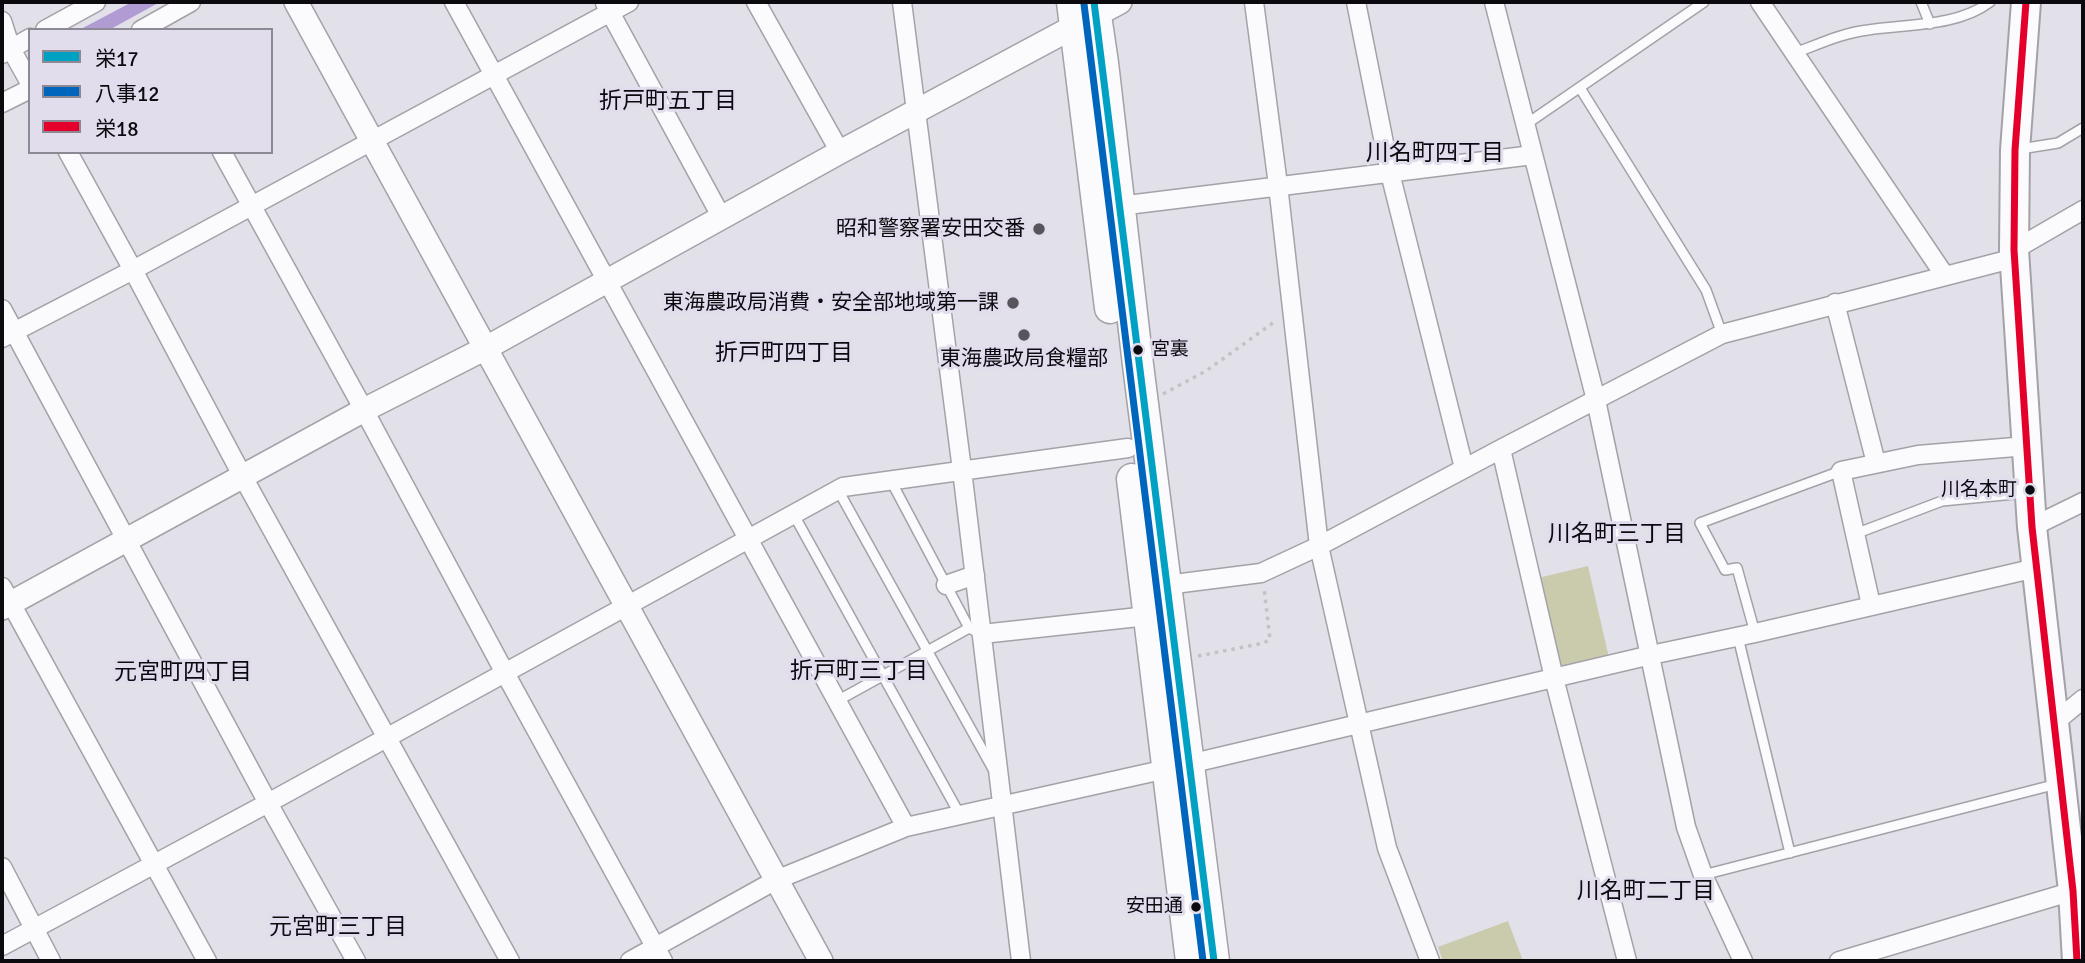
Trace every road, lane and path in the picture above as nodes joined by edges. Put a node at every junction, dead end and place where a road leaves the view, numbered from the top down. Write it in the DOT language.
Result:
graph roads {
  1 [pos="96,2"];
  2 [pos="191,2"];
  3 [pos="296,2"];
  4 [pos="454,2"];
  5 [pos="629,2"];
  6 [pos="756,2"];
  7 [pos="902,2"];
  8 [pos="1254,2"];
  9 [pos="1356,2"];
  10 [pos="1494,2"];
  11 [pos="1704,2"];
  12 [pos="1760,2"];
  13 [pos="1921,2"];
  14 [pos="1990,2"];
  15 [pos="2026,2"];
  16 [pos="607,7"];
  17 [pos="1091,9"];
  18 [pos="2,21"];
  19 [pos="1930,24"];
  20 [pos="49,28"];
  21 [pos="149,28"];
  22 [pos="28,39"];
  23 [pos="6,51"];
  24 [pos="1795,53"];
  25 [pos="494,75"];
  26 [pos="28,80"];
  27 [pos="1580,88"];
  28 [pos="28,90"];
  29 [pos="2,103"];
  30 [pos="916,113"];
  31 [pos="1525,125"];
  32 [pos="2083,128"];
  33 [pos="372,141"];
  34 [pos="2015,150"];
  35 [pos="841,152"];
  36 [pos="69,154"];
  37 [pos="223,154"];
  38 [pos="1534,155"];
  39 [pos="1390,173"];
  40 [pos="1278,185"];
  41 [pos="1119,206"];
  42 [pos="251,207"];
  43 [pos="2083,210"];
  44 [pos="722,218"];
  45 [pos="2015,254"];
  46 [pos="134,270"];
  47 [pos="1945,276"];
  48 [pos="607,281"];
  49 [pos="1835,303"];
  50 [pos="2,309"];
  51 [pos="1292,309"];
  52 [pos="1722,334"];
  53 [pos="8,335"];
  54 [pos="486,348"];
  55 [pos="1596,400"];
  56 [pos="1143,406"];
  57 [pos="364,410"];
  58 [pos="2026,446"];
  59 [pos="1128,448"];
  60 [pos="1501,449"];
  61 [pos="1876,463"];
  62 [pos="1464,468"];
  63 [pos="962,470"];
  64 [pos="1841,471"];
  65 [pos="243,477"];
  66 [pos="891,481"];
  67 [pos="838,490"];
  68 [pos="2030,492"];
  69 [pos="2083,502"];
  70 [pos="794,515"];
  71 [pos="2032,527"];
  72 [pos="1855,534"];
  73 [pos="126,540"];
  74 [pos="748,540"];
  75 [pos="1319,546"];
  76 [pos="2036,568"];
  77 [pos="1261,572"];
  78 [pos="975,575"];
  79 [pos="946,585"];
  80 [pos="1166,585"];
  81 [pos="5,599"];
  82 [pos="626,605"];
  83 [pos="1871,605"];
  84 [pos="1148,616"];
  85 [pos="976,631"];
  86 [pos="1746,635"];
  87 [pos="928,651"];
  88 [pos="1651,655"];
  89 [pos="1176,660"];
  90 [pos="505,673"];
  91 [pos="883,676"];
  92 [pos="1554,677"];
  93 [pos="2083,699"];
  94 [pos="837,701"];
  95 [pos="1359,723"];
  96 [pos="2054,723"];
  97 [pos="387,736"];
  98 [pos="1178,766"];
  99 [pos="1001,783"];
  100 [pos="2060,783"];
  101 [pos="268,803"];
  102 [pos="1003,805"];
  103 [pos="960,814"];
  104 [pos="906,827"];
  105 [pos="1790,853"];
  106 [pos="153,864"];
  107 [pos="2,867"];
  108 [pos="1703,875"];
  109 [pos="776,880"];
  110 [pos="2078,889"];
  111 [pos="34,929"];
  112 [pos="2,946"];
  113 [pos="659,954"];
  114 [pos="51,961"];
  115 [pos="206,961"];
  116 [pos="356,961"];
  117 [pos="510,961"];
  118 [pos="630,961"];
  119 [pos="821,961"];
  120 [pos="1021,961"];
  121 [pos="1191,961"];
  122 [pos="1214,961"];
  123 [pos="1430,961"];
  124 [pos="1627,961"];
  125 [pos="1743,961"];
  126 [pos="1839,961"];
  127 [pos="2077,961"];
  1 -- 20 [label="street"];
  2 -- 21 [label="street"];
  3 -- 33 [label="street"];
  4 -- 25 [label="street"];
  5 -- 16 [label="street"];
  6 -- 35 [label="street"];
  7 -- 30 [label="street"];
  8 -- 40 [label="street"];
  9 -- 39 [label="street"];
  10 -- 31 [label="street"];
  11 -- 27 [label="lane"];
  12 -- 24 [label="street"];
  13 -- 19 [label="lane"];
  14 -- 19 [label="lane"];
  15 -- 34 [label="main road"];
  16 -- 25 [label="street"];
  16 -- 44 [label="street"];
  17 -- 30 [label="street"];
  17 -- 41 [label="highway"];
  17 -- 59 [label="highway"];
  18 -- 23 [label="street"];
  19 -- 24 [label="lane"];
  22 -- 23 [label="street"];
  23 -- 26 [label="street"];
  24 -- 47 [label="street"];
  25 -- 33 [label="street"];
  25 -- 48 [label="street"];
  27 -- 31 [label="lane"];
  27 -- 52 [label="lane"];
  28 -- 29 [label="street"];
  30 -- 35 [label="street"];
  30 -- 63 [label="street"];
  31 -- 38 [label="street"];
  32 -- 34 [label="lane"];
  33 -- 42 [label="street"];
  33 -- 54 [label="street"];
  34 -- 45 [label="main road"];
  35 -- 44 [label="street"];
  36 -- 46 [label="street"];
  37 -- 42 [label="street"];
  38 -- 39 [label="street"];
  38 -- 55 [label="street"];
  39 -- 40 [label="street"];
  39 -- 62 [label="street"];
  40 -- 41 [label="street"];
  40 -- 51 [label="street"];
  41 -- 56 [label="highway"];
  42 -- 46 [label="street"];
  42 -- 57 [label="street"];
  43 -- 45 [label="street"];
  44 -- 48 [label="street"];
  45 -- 47 [label="street"];
  45 -- 58 [label="main road"];
  46 -- 53 [label="street"];
  46 -- 65 [label="street"];
  47 -- 49 [label="street"];
  48 -- 54 [label="street"];
  48 -- 74 [label="street"];
  49 -- 52 [label="street"];
  49 -- 61 [label="street"];
  50 -- 53 [label="street"];
  51 -- 56 [label="path"];
  51 -- 75 [label="street"];
  52 -- 55 [label="street"];
  53 -- 73 [label="street"];
  54 -- 57 [label="street"];
  54 -- 82 [label="street"];
  55 -- 60 [label="street"];
  55 -- 88 [label="street"];
  56 -- 80 [label="highway"];
  57 -- 65 [label="street"];
  57 -- 90 [label="street"];
  58 -- 61 [label="street"];
  58 -- 68 [label="main road"];
  59 -- 63 [label="street"];
  59 -- 84 [label="highway"];
  60 -- 62 [label="street"];
  60 -- 92 [label="street"];
  61 -- 64 [label="street"];
  62 -- 75 [label="street"];
  63 -- 66 [label="street"];
  63 -- 78 [label="street"];
  64 -- 72 [label="street"];
  64 -- 86 [label="lane"];
  65 -- 73 [label="street"];
  65 -- 97 [label="street"];
  66 -- 67 [label="street"];
  66 -- 79 [label="lane"];
  67 -- 70 [label="street"];
  67 -- 87 [label="lane"];
  68 -- 71 [label="main road"];
  68 -- 72 [label="lane"];
  69 -- 71 [label="street"];
  70 -- 74 [label="street"];
  70 -- 91 [label="lane"];
  71 -- 76 [label="main road"];
  72 -- 83 [label="street"];
  73 -- 81 [label="street"];
  73 -- 101 [label="street"];
  74 -- 82 [label="street"];
  74 -- 94 [label="street"];
  75 -- 77 [label="street"];
  75 -- 95 [label="street"];
  76 -- 83 [label="street"];
  76 -- 96 [label="main road"];
  77 -- 80 [label="street"];
  77 -- 89 [label="path"];
  78 -- 79 [label="street"];
  78 -- 85 [label="street"];
  79 -- 85 [label="lane"];
  80 -- 89 [label="highway"];
  81 -- 106 [label="street"];
  82 -- 90 [label="street"];
  82 -- 109 [label="street"];
  83 -- 86 [label="street"];
  84 -- 85 [label="street"];
  84 -- 98 [label="highway"];
  85 -- 87 [label="lane"];
  85 -- 99 [label="street"];
  86 -- 88 [label="street"];
  86 -- 105 [label="lane"];
  87 -- 91 [label="lane"];
  87 -- 99 [label="lane"];
  88 -- 92 [label="street"];
  88 -- 108 [label="street"];
  89 -- 98 [label="highway"];
  90 -- 97 [label="street"];
  90 -- 113 [label="street"];
  91 -- 94 [label="lane"];
  91 -- 103 [label="lane"];
  92 -- 95 [label="street"];
  92 -- 124 [label="street"];
  93 -- 96 [label="street"];
  94 -- 104 [label="street"];
  95 -- 98 [label="street"];
  95 -- 123 [label="street"];
  96 -- 100 [label="main road"];
  97 -- 101 [label="street"];
  97 -- 117 [label="street"];
  98 -- 102 [label="street"];
  98 -- 121 [label="highway"];
  98 -- 122 [label="highway"];
  99 -- 102 [label="street"];
  100 -- 105 [label="lane"];
  100 -- 110 [label="main road"];
  101 -- 106 [label="street"];
  101 -- 116 [label="street"];
  102 -- 103 [label="street"];
  102 -- 120 [label="street"];
  103 -- 104 [label="street"];
  104 -- 109 [label="street"];
  105 -- 108 [label="lane"];
  106 -- 111 [label="street"];
  106 -- 115 [label="street"];
  107 -- 111 [label="street"];
  108 -- 125 [label="street"];
  109 -- 113 [label="street"];
  109 -- 119 [label="street"];
  110 -- 126 [label="street"];
  110 -- 127 [label="main road"];
  111 -- 112 [label="street"];
  111 -- 114 [label="street"];
  113 -- 118 [label="street"];
}
